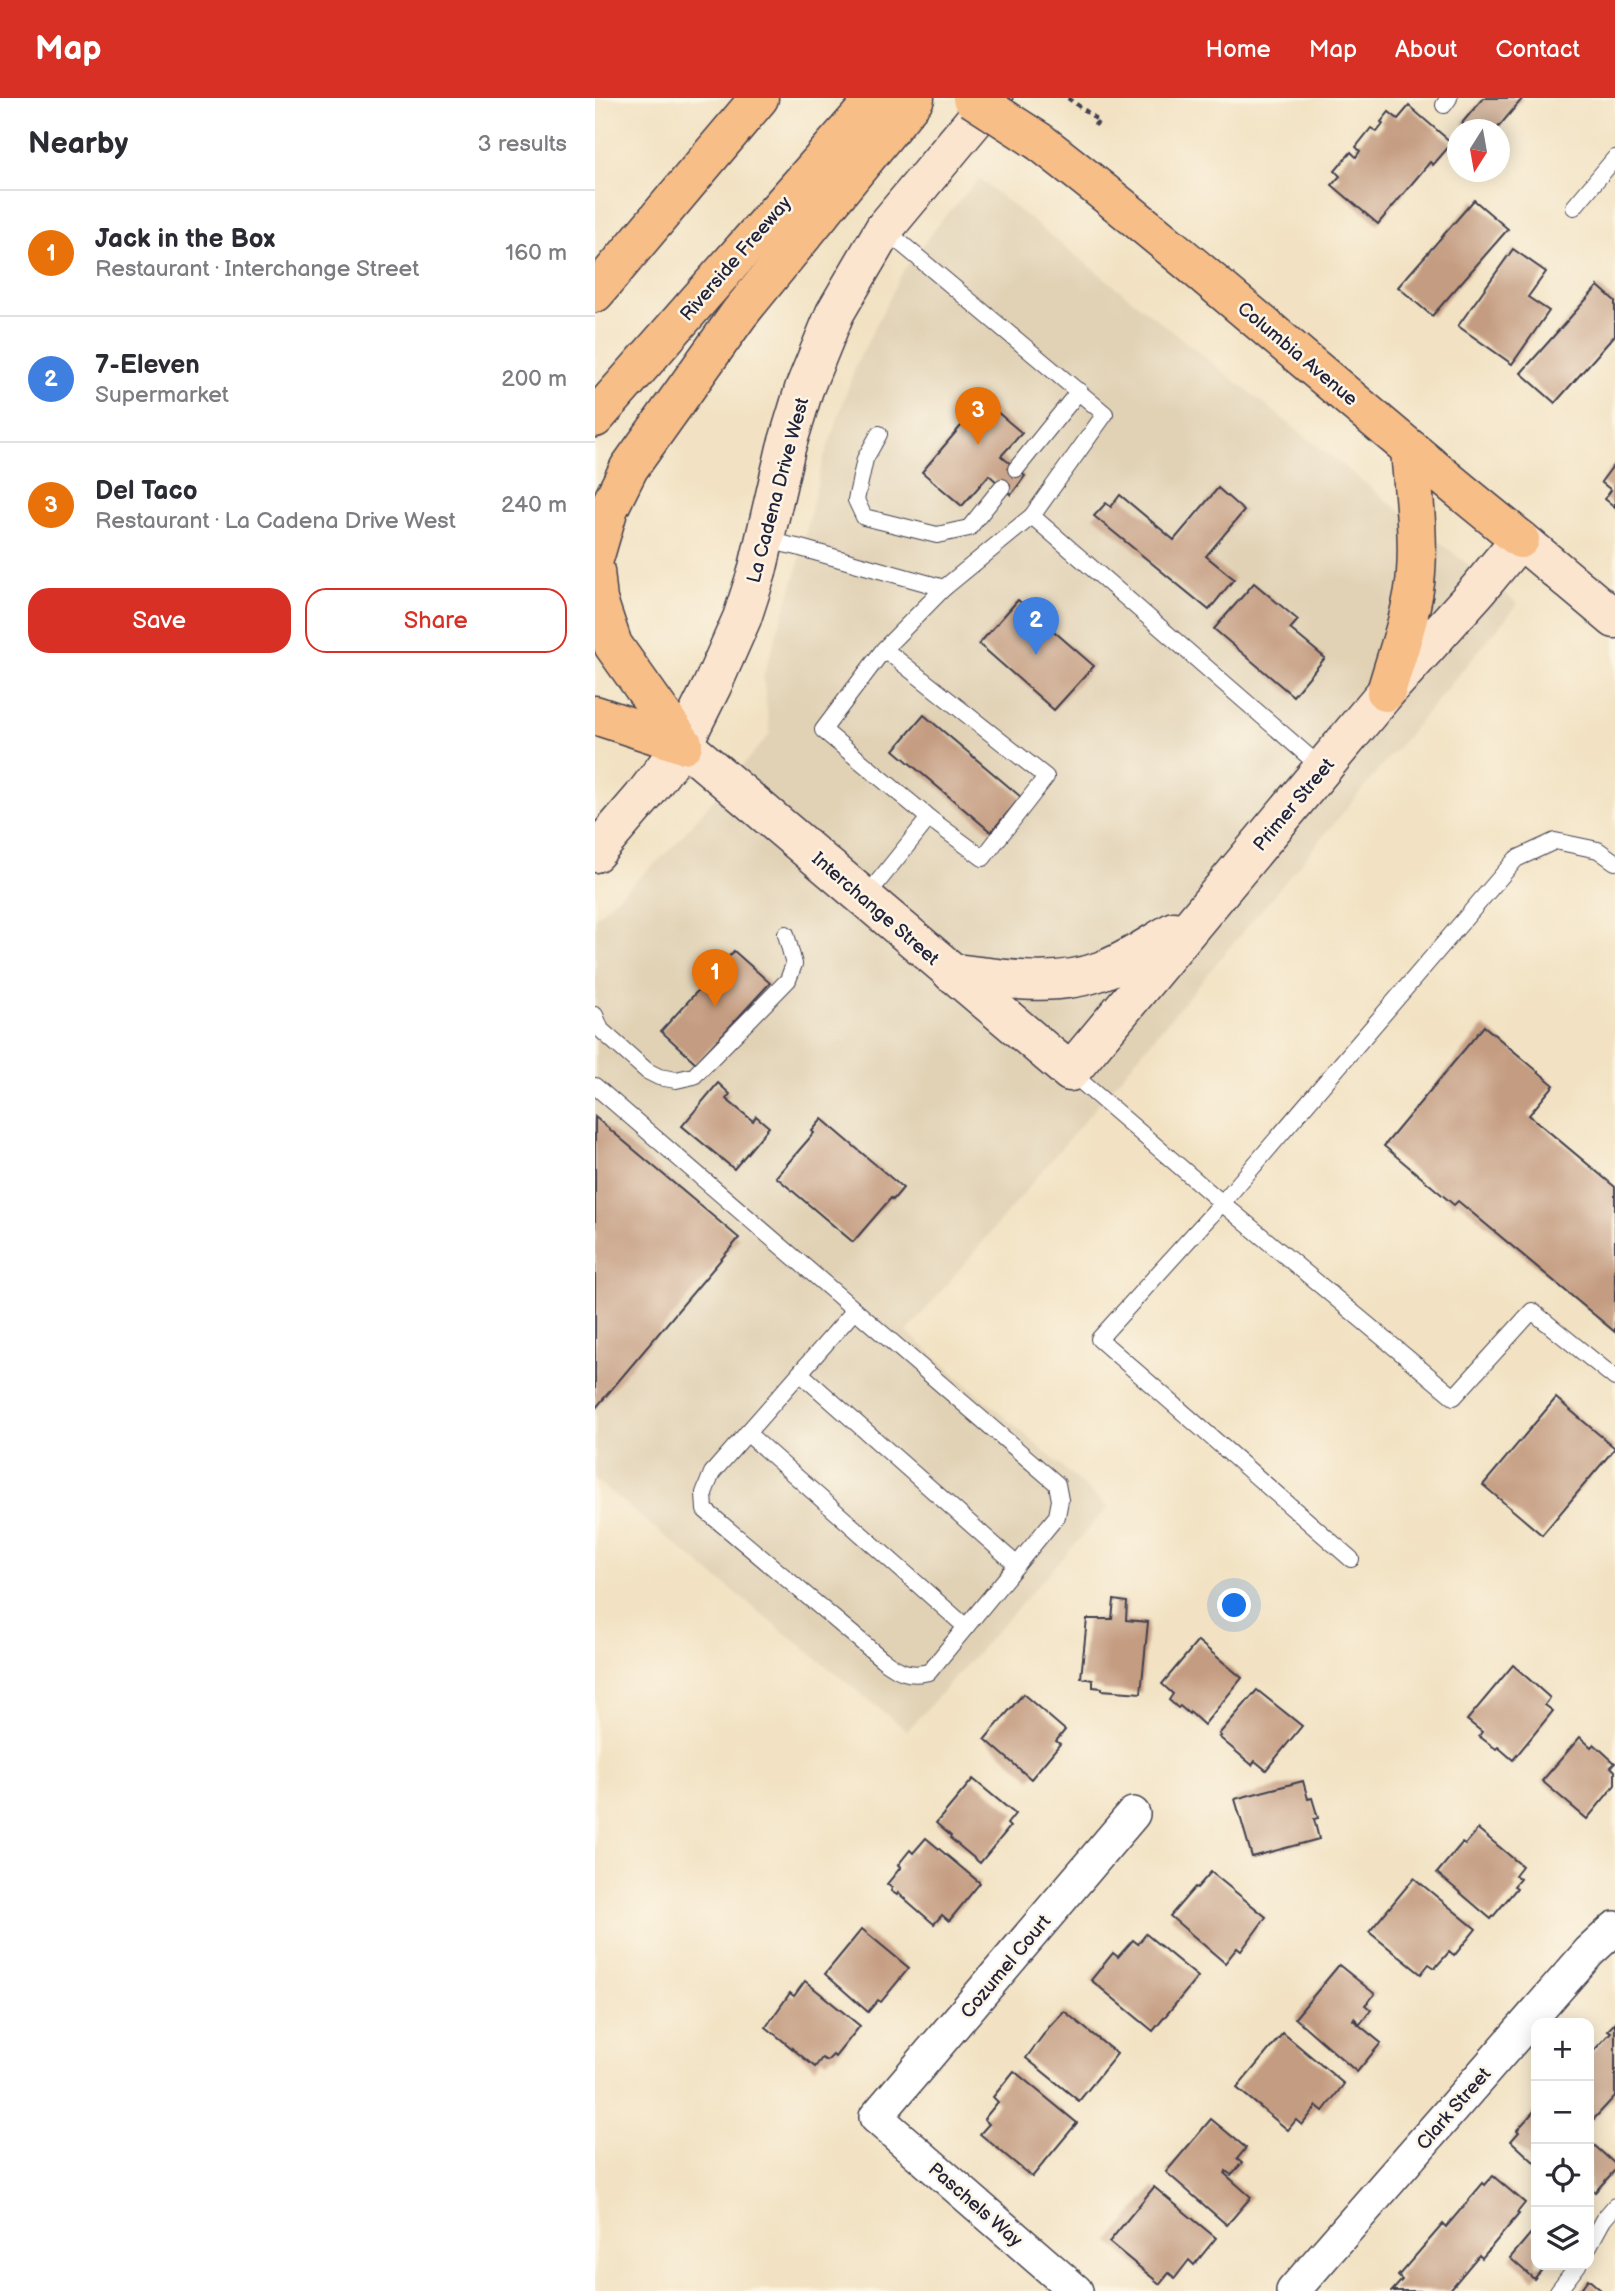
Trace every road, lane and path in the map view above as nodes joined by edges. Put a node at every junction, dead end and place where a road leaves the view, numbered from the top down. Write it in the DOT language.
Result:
graph roads {
  1 [pos="759,98"];
  2 [pos="876,98"];
  3 [pos="915,98"];
  4 [pos="972,98"];
  5 [pos="993,98"];
  6 [pos="1068,98"];
  7 [pos="1092,128"];
  8 [pos="1615,158"];
  9 [pos="1574,207"];
  10 [pos="884,229"];
  11 [pos="595,293"];
  12 [pos="1079,391"];
  13 [pos="595,418"];
  14 [pos="879,434"];
  15 [pos="1410,449"];
  16 [pos="1016,469"];
  17 [pos="1002,486"];
  18 [pos="1031,516"];
  19 [pos="1520,538"];
  20 [pos="765,540"];
  21 [pos="595,556"];
  22 [pos="595,571"];
  23 [pos="944,588"];
  24 [pos="1615,619"];
  25 [pos="884,649"];
  26 [pos="1386,692"];
  27 [pos="595,715"];
  28 [pos="683,744"];
  29 [pos="1323,769"];
  30 [pos="929,818"];
  31 [pos="595,853"];
  32 [pos="1615,862"];
  33 [pos="865,898"];
  34 [pos="1197,917"];
  35 [pos="786,934"];
  36 [pos="952,973"];
  37 [pos="595,1015"];
  38 [pos="1070,1072"];
  39 [pos="595,1086"];
  40 [pos="1222,1203"];
  41 [pos="855,1310"];
  42 [pos="800,1373"];
  43 [pos="1615,1378"];
  44 [pos="747,1433"];
  45 [pos="1351,1559"];
  46 [pos="1017,1565"];
  47 [pos="966,1627"];
  48 [pos="1133,1814"];
  49 [pos="1615,1928"];
  50 [pos="876,2117"];
  51 [pos="1615,2206"];
  52 [pos="1594,2237"];
  53 [pos="1575,2270"];
  54 [pos="1076,2291"];
  55 [pos="1293,2291"];
  56 [pos="1558,2291"];
  1 -- 11 [label="main road"];
  2 -- 13 [label="main road, Riverside Freeway"];
  3 -- 21 [label="main road"];
  4 -- 15 [label="main road, Columbia Avenue, bridge"];
  5 -- 10 [label="street, La Cadena Drive West"];
  6 -- 7 [label="path"];
  8 -- 9 [label="lane"];
  10 -- 12 [label="lane"];
  10 -- 20 [label="street, La Cadena Drive West"];
  12 -- 16 [label="lane"];
  12 -- 18 [label="lane"];
  14 -- 17 [label="lane"];
  15 -- 19 [label="main road, Columbia Avenue"];
  15 -- 26 [label="main road"];
  18 -- 23 [label="lane"];
  18 -- 29 [label="lane"];
  19 -- 24 [label="street, Columbia Avenue"];
  19 -- 26 [label="street, Primer Street"];
  20 -- 23 [label="lane"];
  20 -- 28 [label="street, La Cadena Drive West"];
  22 -- 28 [label="main road"];
  23 -- 25 [label="lane"];
  25 -- 30 [label="lane"];
  25 -- 30 [label="lane"];
  26 -- 29 [label="street, Primer Street"];
  27 -- 28 [label="main road"];
  28 -- 31 [label="street, La Cadena Drive West"];
  28 -- 33 [label="street, Interchange Street"];
  29 -- 34 [label="street, Primer Street"];
  30 -- 33 [label="lane"];
  32 -- 40 [label="lane"];
  33 -- 36 [label="street, Interchange Street"];
  34 -- 36 [label="street"];
  34 -- 38 [label="street, Primer Street"];
  35 -- 37 [label="lane"];
  36 -- 38 [label="street, Interchange Street"];
  38 -- 40 [label="lane"];
  39 -- 41 [label="lane"];
  40 -- 43 [label="lane"];
  40 -- 45 [label="lane"];
  41 -- 42 [label="lane"];
  41 -- 46 [label="lane"];
  42 -- 44 [label="lane"];
  42 -- 46 [label="lane"];
  44 -- 47 [label="lane"];
  44 -- 47 [label="lane"];
  46 -- 47 [label="lane"];
  48 -- 50 [label="street, Cozumel Court"];
  49 -- 55 [label="street, Clark Street"];
  50 -- 54 [label="street, Paschels Way"];
  51 -- 52 [label="lane"];
  53 -- 56 [label="lane"];
}
